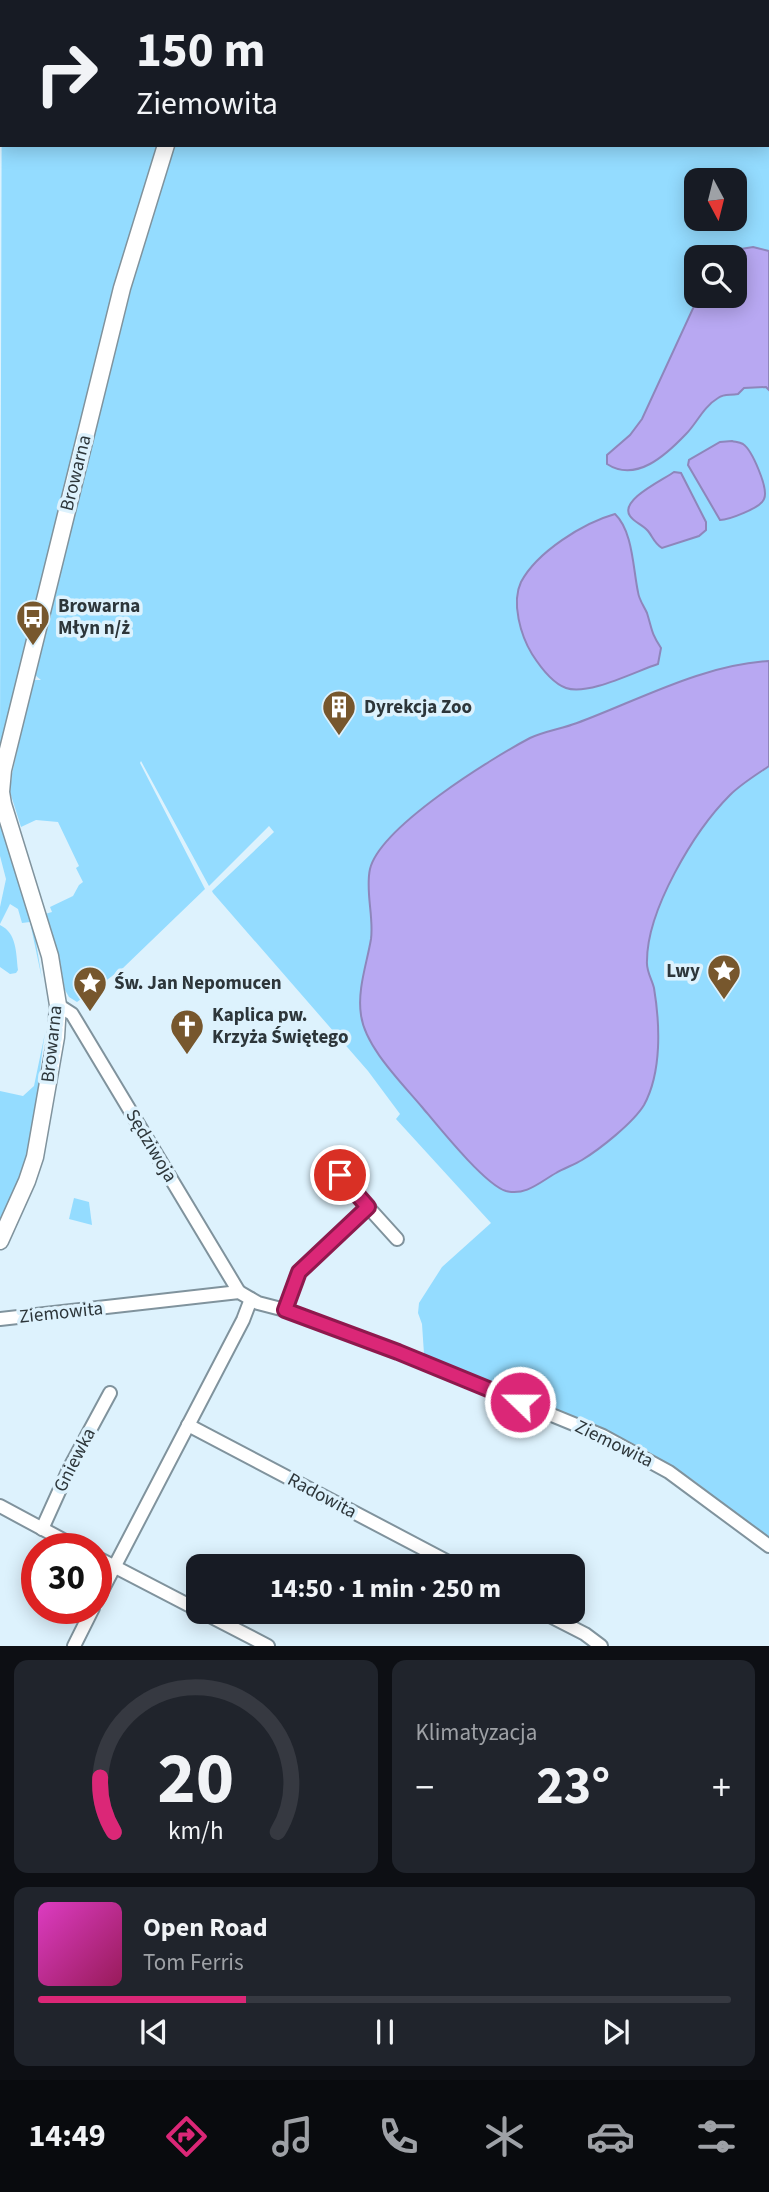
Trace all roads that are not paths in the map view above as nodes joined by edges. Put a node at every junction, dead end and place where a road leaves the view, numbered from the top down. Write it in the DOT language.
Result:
graph roads {
  1 [pos="165,147"];
  2 [pos="2,804"];
  3 [pos="58,1006"];
  4 [pos="340,1175"];
  5 [pos="368,1207"];
  6 [pos="397,1239"];
  7 [pos="0,1241"];
  8 [pos="239,1292"];
  9 [pos="251,1299"];
  10 [pos="285,1310"];
  11 [pos="0,1319"];
  12 [pos="110,1393"];
  13 [pos="188,1425"];
  14 [pos="0,1506"];
  15 [pos="42,1529"];
  16 [pos="50,1533"];
  17 [pos="769,1546"];
  18 [pos="433,1554"];
  19 [pos="114,1567"];
  20 [pos="112,1571"];
  21 [pos="186,1604"];
  22 [pos="85,1624"];
  23 [pos="225,1624"];
  24 [pos="565,1624"];
  25 [pos="74,1646"];
  26 [pos="268,1646"];
  27 [pos="601,1646"];
  1 -- 2 [label="street, Browarna"];
  2 -- 3 [label="street, Browarna"];
  3 -- 7 [label="street, Browarna"];
  3 -- 8 [label="street, Sędziwoja"];
  4 -- 5 [label="street"];
  5 -- 6 [label="street"];
  5 -- 10 [label="street"];
  8 -- 9 [label="street, Ziemowita"];
  8 -- 11 [label="street, Ziemowita"];
  9 -- 10 [label="street, Ziemowita"];
  9 -- 13 [label="street"];
  10 -- 17 [label="street, Ziemowita"];
  12 -- 15 [label="street, Gniewka"];
  13 -- 18 [label="street, Radowita"];
  13 -- 19 [label="street"];
  14 -- 15 [label="street"];
  15 -- 16 [label="street"];
  19 -- 20 [label="street"];
  19 -- 21 [label="street"];
  22 -- 25 [label="street"];
  23 -- 26 [label="street"];
  24 -- 27 [label="street"];
}
